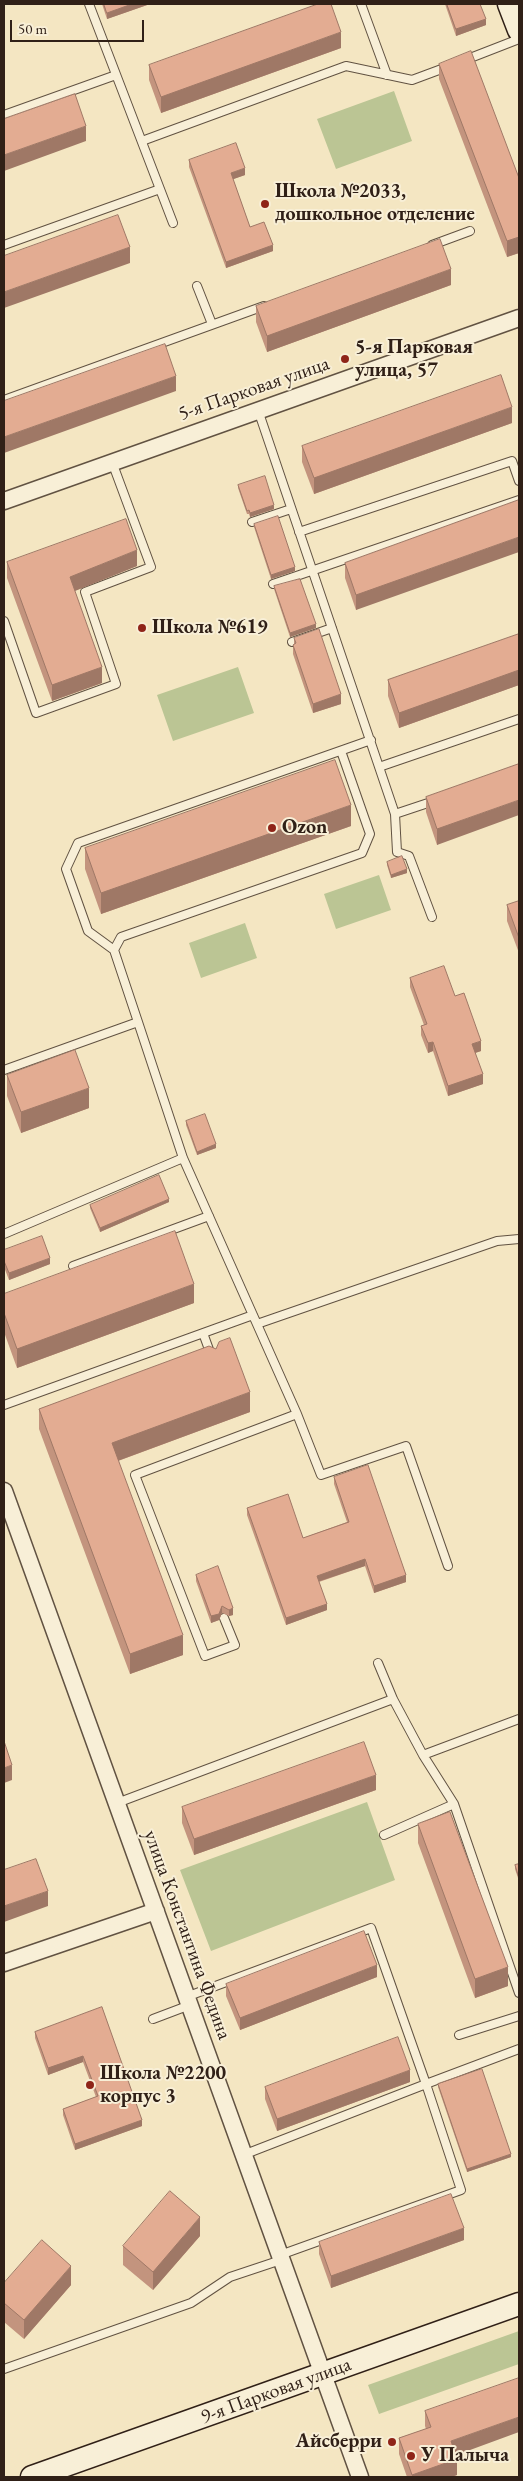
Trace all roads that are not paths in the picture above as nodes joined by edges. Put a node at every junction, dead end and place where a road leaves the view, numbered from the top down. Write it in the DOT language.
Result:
graph roads {
  1 [pos="89,4"];
  2 [pos="361,4"];
  3 [pos="509,4"];
  4 [pos="519,30"];
  5 [pos="519,39"];
  6 [pos="116,74"];
  7 [pos="387,75"];
  8 [pos="4,115"];
  9 [pos="142,141"];
  10 [pos="160,190"];
  11 [pos="173,223"];
  12 [pos="470,231"];
  13 [pos="4,245"];
  14 [pos="424,248"];
  15 [pos="198,286"];
  16 [pos="276,301"];
  17 [pos="519,318"];
  18 [pos="212,324"];
  19 [pos="4,400"];
  20 [pos="258,410"];
  21 [pos="112,462"];
  22 [pos="519,481"];
  23 [pos="519,500"];
  24 [pos="4,501"];
  25 [pos="292,509"];
  26 [pos="252,522"];
  27 [pos="300,532"];
  28 [pos="312,570"];
  29 [pos="273,584"];
  30 [pos="4,621"];
  31 [pos="332,628"];
  32 [pos="292,642"];
  33 [pos="519,719"];
  34 [pos="371,740"];
  35 [pos="341,751"];
  36 [pos="379,767"];
  37 [pos="446,796"];
  38 [pos="395,814"];
  39 [pos="432,917"];
  40 [pos="114,950"];
  41 [pos="138,1022"];
  42 [pos="4,1070"];
  43 [pos="183,1158"];
  44 [pos="209,1216"];
  45 [pos="4,1234"];
  46 [pos="519,1239"];
  47 [pos="73,1266"];
  48 [pos="253,1315"];
  49 [pos="257,1324"];
  50 [pos="203,1333"];
  51 [pos="214,1364"];
  52 [pos="4,1405"];
  53 [pos="297,1414"];
  54 [pos="4,1491"];
  55 [pos="448,1566"];
  56 [pos="224,1618"];
  57 [pos="378,1663"];
  58 [pos="393,1699"];
  59 [pos="519,1719"];
  60 [pos="423,1755"];
  61 [pos="117,1803"];
  62 [pos="454,1804"];
  63 [pos="384,1835"];
  64 [pos="156,1911"];
  65 [pos="4,1963"];
  66 [pos="519,1993"];
  67 [pos="188,2001"];
  68 [pos="519,2016"];
  69 [pos="153,2019"];
  70 [pos="458,2035"];
  71 [pos="519,2049"];
  72 [pos="426,2084"];
  73 [pos="244,2155"];
  74 [pos="281,2257"];
  75 [pos="519,2304"];
  76 [pos="4,2369"];
  77 [pos="323,2374"];
  78 [pos="32,2477"];
  79 [pos="360,2477"];
  1 -- 6 [label="lane"];
  2 -- 7 [label="lane"];
  3 -- 4 [label="main road"];
  5 -- 7 [label="lane"];
  6 -- 8 [label="lane"];
  6 -- 9 [label="lane"];
  7 -- 9 [label="lane"];
  9 -- 10 [label="lane"];
  10 -- 11 [label="lane"];
  10 -- 13 [label="lane"];
  12 -- 14 [label="lane"];
  15 -- 18 [label="lane"];
  16 -- 18 [label="lane"];
  17 -- 20 [label="street, 5-я Парковая улица"];
  18 -- 19 [label="lane"];
  20 -- 21 [label="street, 5-я Парковая улица"];
  20 -- 25 [label="lane"];
  21 -- 24 [label="street, 5-я Парковая улица"];
  21 -- 30 [label="lane"];
  22 -- 27 [label="lane"];
  23 -- 28 [label="lane"];
  25 -- 26 [label="lane"];
  25 -- 27 [label="lane"];
  27 -- 28 [label="lane"];
  28 -- 29 [label="lane"];
  28 -- 31 [label="lane"];
  31 -- 32 [label="lane"];
  31 -- 34 [label="lane"];
  33 -- 36 [label="lane"];
  34 -- 35 [label="lane"];
  34 -- 36 [label="lane"];
  35 -- 40 [label="lane"];
  35 -- 40 [label="lane"];
  36 -- 38 [label="lane"];
  37 -- 38 [label="lane"];
  38 -- 39 [label="lane"];
  40 -- 41 [label="lane"];
  41 -- 42 [label="lane"];
  41 -- 43 [label="lane"];
  43 -- 44 [label="lane"];
  43 -- 45 [label="lane"];
  44 -- 47 [label="lane"];
  44 -- 48 [label="lane"];
  46 -- 49 [label="lane"];
  48 -- 49 [label="lane"];
  48 -- 50 [label="lane"];
  49 -- 53 [label="lane"];
  50 -- 51 [label="lane"];
  50 -- 52 [label="lane"];
  53 -- 55 [label="lane"];
  53 -- 56 [label="lane"];
  54 -- 61 [label="street, улица Константина Федина"];
  57 -- 58 [label="lane"];
  58 -- 60 [label="lane"];
  58 -- 61 [label="lane"];
  59 -- 60 [label="lane"];
  60 -- 62 [label="lane"];
  61 -- 64 [label="street, улица Константина Федина"];
  62 -- 63 [label="lane"];
  62 -- 66 [label="lane"];
  64 -- 65 [label="street"];
  64 -- 67 [label="street, улица Константина Федина"];
  67 -- 69 [label="lane"];
  67 -- 72 [label="lane"];
  67 -- 73 [label="street, улица Константина Федина"];
  68 -- 70 [label="lane"];
  71 -- 72 [label="lane"];
  72 -- 73 [label="lane"];
  72 -- 74 [label="lane"];
  73 -- 74 [label="street, улица Константина Федина"];
  74 -- 76 [label="lane"];
  74 -- 77 [label="street, улица Константина Федина"];
  75 -- 77 [label="main road, 9-я Парковая улица"];
  77 -- 78 [label="main road, 9-я Парковая улица"];
  77 -- 79 [label="street, улица Константина Федина"];
}
